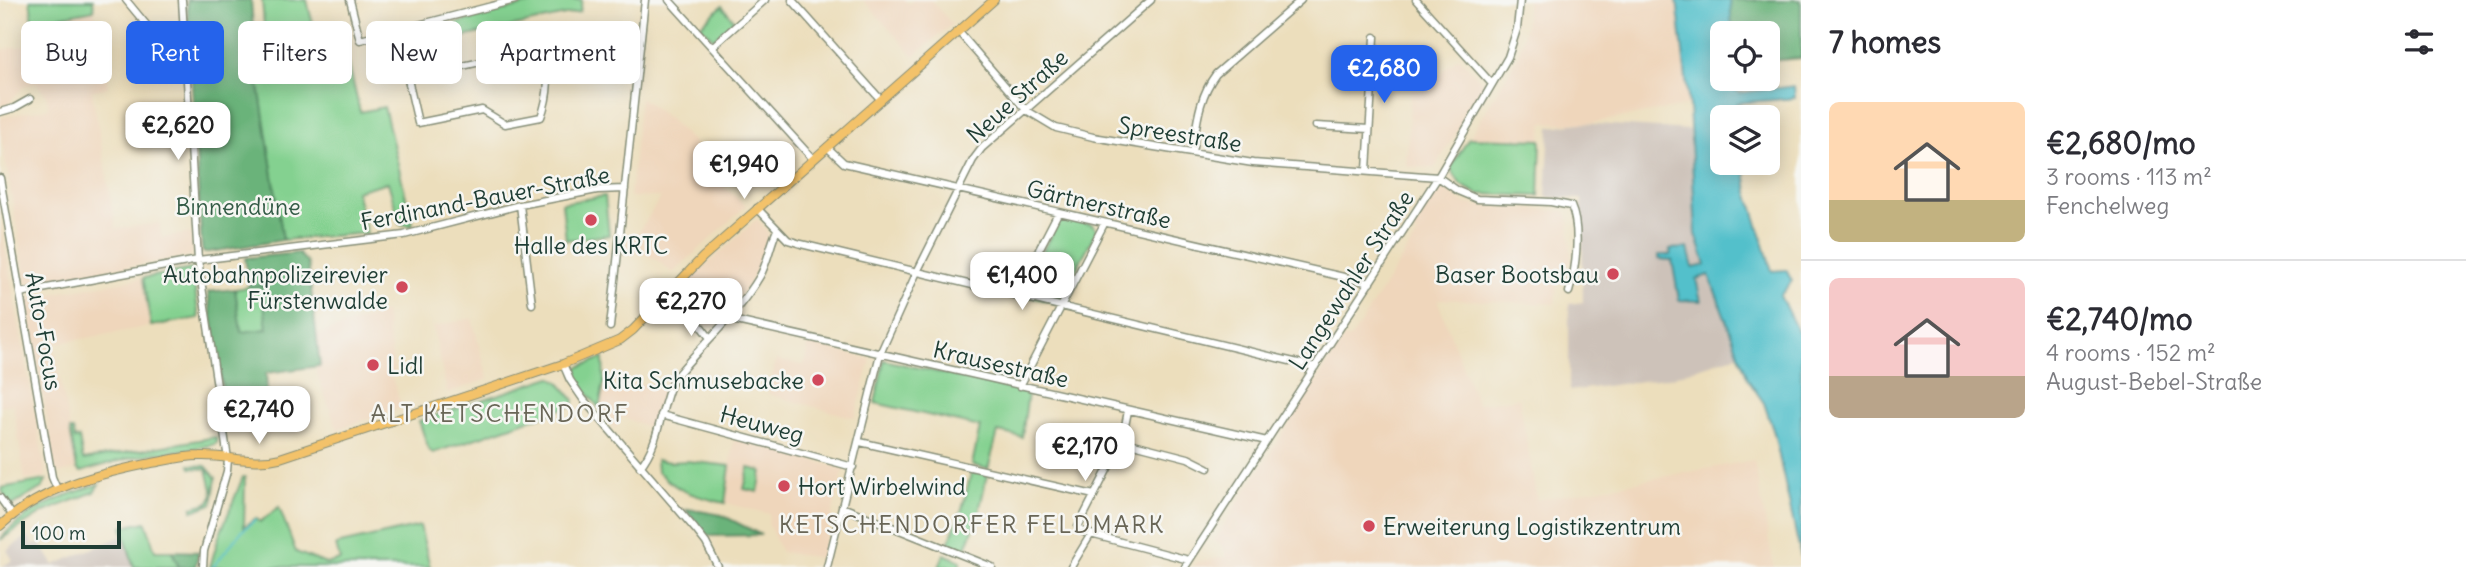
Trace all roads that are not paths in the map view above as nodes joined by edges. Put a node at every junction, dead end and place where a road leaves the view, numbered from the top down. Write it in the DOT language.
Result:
graph roads {
  1 [pos="125,0"];
  2 [pos="182,0"];
  3 [pos="350,0"];
  4 [pos="515,0"];
  5 [pos="645,0"];
  6 [pos="669,0"];
  7 [pos="765,0"];
  8 [pos="792,0"];
  9 [pos="994,0"];
  10 [pos="1151,0"];
  11 [pos="1301,0"];
  12 [pos="1416,0"];
  13 [pos="1520,0"];
  14 [pos="143,21"];
  15 [pos="183,21"];
  16 [pos="435,21"];
  17 [pos="958,31"];
  18 [pos="1375,37"];
  19 [pos="366,39"];
  20 [pos="712,47"];
  21 [pos="408,78"];
  22 [pos="186,84"];
  23 [pos="1492,84"];
  24 [pos="30,99"];
  25 [pos="881,100"];
  26 [pos="1026,110"];
  27 [pos="0,112"];
  28 [pos="1316,126"];
  29 [pos="1369,129"];
  30 [pos="827,147"];
  31 [pos="1192,153"];
  32 [pos="813,159"];
  33 [pos="1367,170"];
  34 [pos="1438,177"];
  35 [pos="0,178"];
  36 [pos="625,189"];
  37 [pos="957,190"];
  38 [pos="520,205"];
  39 [pos="757,208"];
  40 [pos="1058,212"];
  41 [pos="1104,223"];
  42 [pos="777,230"];
  43 [pos="198,260"];
  44 [pos="916,274"];
  45 [pos="1370,283"];
  46 [pos="671,288"];
  47 [pos="1569,292"];
  48 [pos="20,293"];
  49 [pos="1015,296"];
  50 [pos="532,304"];
  51 [pos="1060,307"];
  52 [pos="729,317"];
  53 [pos="610,327"];
  54 [pos="710,338"];
  55 [pos="880,354"];
  56 [pos="563,364"];
  57 [pos="1315,368"];
  58 [pos="1020,386"];
  59 [pos="1128,411"];
  60 [pos="661,415"];
  61 [pos="1122,441"];
  62 [pos="1267,441"];
  63 [pos="860,442"];
  64 [pos="228,459"];
  65 [pos="640,467"];
  66 [pos="853,467"];
  67 [pos="1208,468"];
  68 [pos="57,489"];
  69 [pos="1094,495"];
  70 [pos="0,498"];
  71 [pos="842,508"];
  72 [pos="13,516"];
  73 [pos="0,526"];
  74 [pos="1091,534"];
  75 [pos="1187,564"];
  76 [pos="203,567"];
  77 [pos="718,567"];
  78 [pos="827,567"];
  79 [pos="992,567"];
  80 [pos="1072,567"];
  1 -- 14 [label="street"];
  2 -- 15 [label="street"];
  3 -- 19 [label="street"];
  4 -- 16 [label="street"];
  5 -- 36 [label="street"];
  6 -- 20 [label="street"];
  7 -- 20 [label="street"];
  8 -- 25 [label="street"];
  9 -- 17 [label="main road"];
  10 -- 26 [label="street, Neue Straße"];
  11 -- 31 [label="street"];
  12 -- 23 [label="street"];
  13 -- 23 [label="street, Langewahler Straße"];
  17 -- 25 [label="main road"];
  17 -- 26 [label="street, Spreestraße"];
  18 -- 29 [label="street"];
  20 -- 32 [label="street"];
  21 -- 21 [label="street"];
  22 -- 43 [label="street"];
  23 -- 34 [label="street, Langewahler Straße"];
  24 -- 27 [label="street"];
  25 -- 30 [label="main road"];
  26 -- 31 [label="street, Spreestraße"];
  26 -- 37 [label="street, Neue Straße"];
  28 -- 29 [label="street"];
  29 -- 33 [label="street"];
  30 -- 32 [label="main road"];
  30 -- 37 [label="street, Gärtnerstraße"];
  31 -- 33 [label="street, Spreestraße"];
  32 -- 39 [label="main road"];
  33 -- 34 [label="street, Spreestraße"];
  34 -- 45 [label="street, Langewahler Straße"];
  34 -- 47 [label="street"];
  35 -- 48 [label="street, Auto-Focus"];
  36 -- 38 [label="street, Ferdinand-Bauer-Straße"];
  36 -- 53 [label="street"];
  37 -- 40 [label="street, Gärtnerstraße"];
  37 -- 44 [label="street, Neue Straße"];
  38 -- 43 [label="street, Ferdinand-Bauer-Straße"];
  38 -- 50 [label="street"];
  39 -- 42 [label="street"];
  39 -- 46 [label="main road"];
  40 -- 41 [label="street, Gärtnerstraße"];
  40 -- 49 [label="street"];
  41 -- 45 [label="street, Gärtnerstraße"];
  41 -- 51 [label="street"];
  42 -- 44 [label="street"];
  42 -- 52 [label="street"];
  43 -- 48 [label="street, Ferdinand-Bauer-Straße"];
  43 -- 64 [label="street"];
  44 -- 49 [label="street"];
  44 -- 55 [label="street, Neue Straße"];
  45 -- 57 [label="street, Langewahler Straße"];
  46 -- 54 [label="street"];
  46 -- 56 [label="main road"];
  48 -- 68 [label="street, Auto-Focus"];
  49 -- 51 [label="street"];
  51 -- 57 [label="street"];
  51 -- 58 [label="street"];
  52 -- 54 [label="street"];
  52 -- 55 [label="street, Krausestraße"];
  54 -- 60 [label="street"];
  55 -- 58 [label="street, Krausestraße"];
  55 -- 63 [label="street, Neue Straße"];
  56 -- 64 [label="main road"];
  56 -- 65 [label="street"];
  57 -- 62 [label="street, Langewahler Straße"];
  58 -- 59 [label="street, Krausestraße"];
  59 -- 61 [label="street"];
  59 -- 62 [label="street, Krausestraße"];
  60 -- 65 [label="street"];
  60 -- 66 [label="street, Heuweg"];
  61 -- 67 [label="street"];
  61 -- 69 [label="street"];
  62 -- 75 [label="street, Langewahler Straße"];
  63 -- 66 [label="street, Neue Straße"];
  63 -- 69 [label="street"];
  64 -- 68 [label="main road"];
  64 -- 76 [label="street"];
  65 -- 77 [label="street"];
  66 -- 71 [label="street, Neue Straße"];
  68 -- 72 [label="main road"];
  69 -- 74 [label="street"];
  70 -- 72 [label="street"];
  71 -- 78 [label="street, Neue Straße"];
  71 -- 79 [label="street"];
  72 -- 73 [label="main road"];
  74 -- 75 [label="street"];
  74 -- 80 [label="street"];
}
